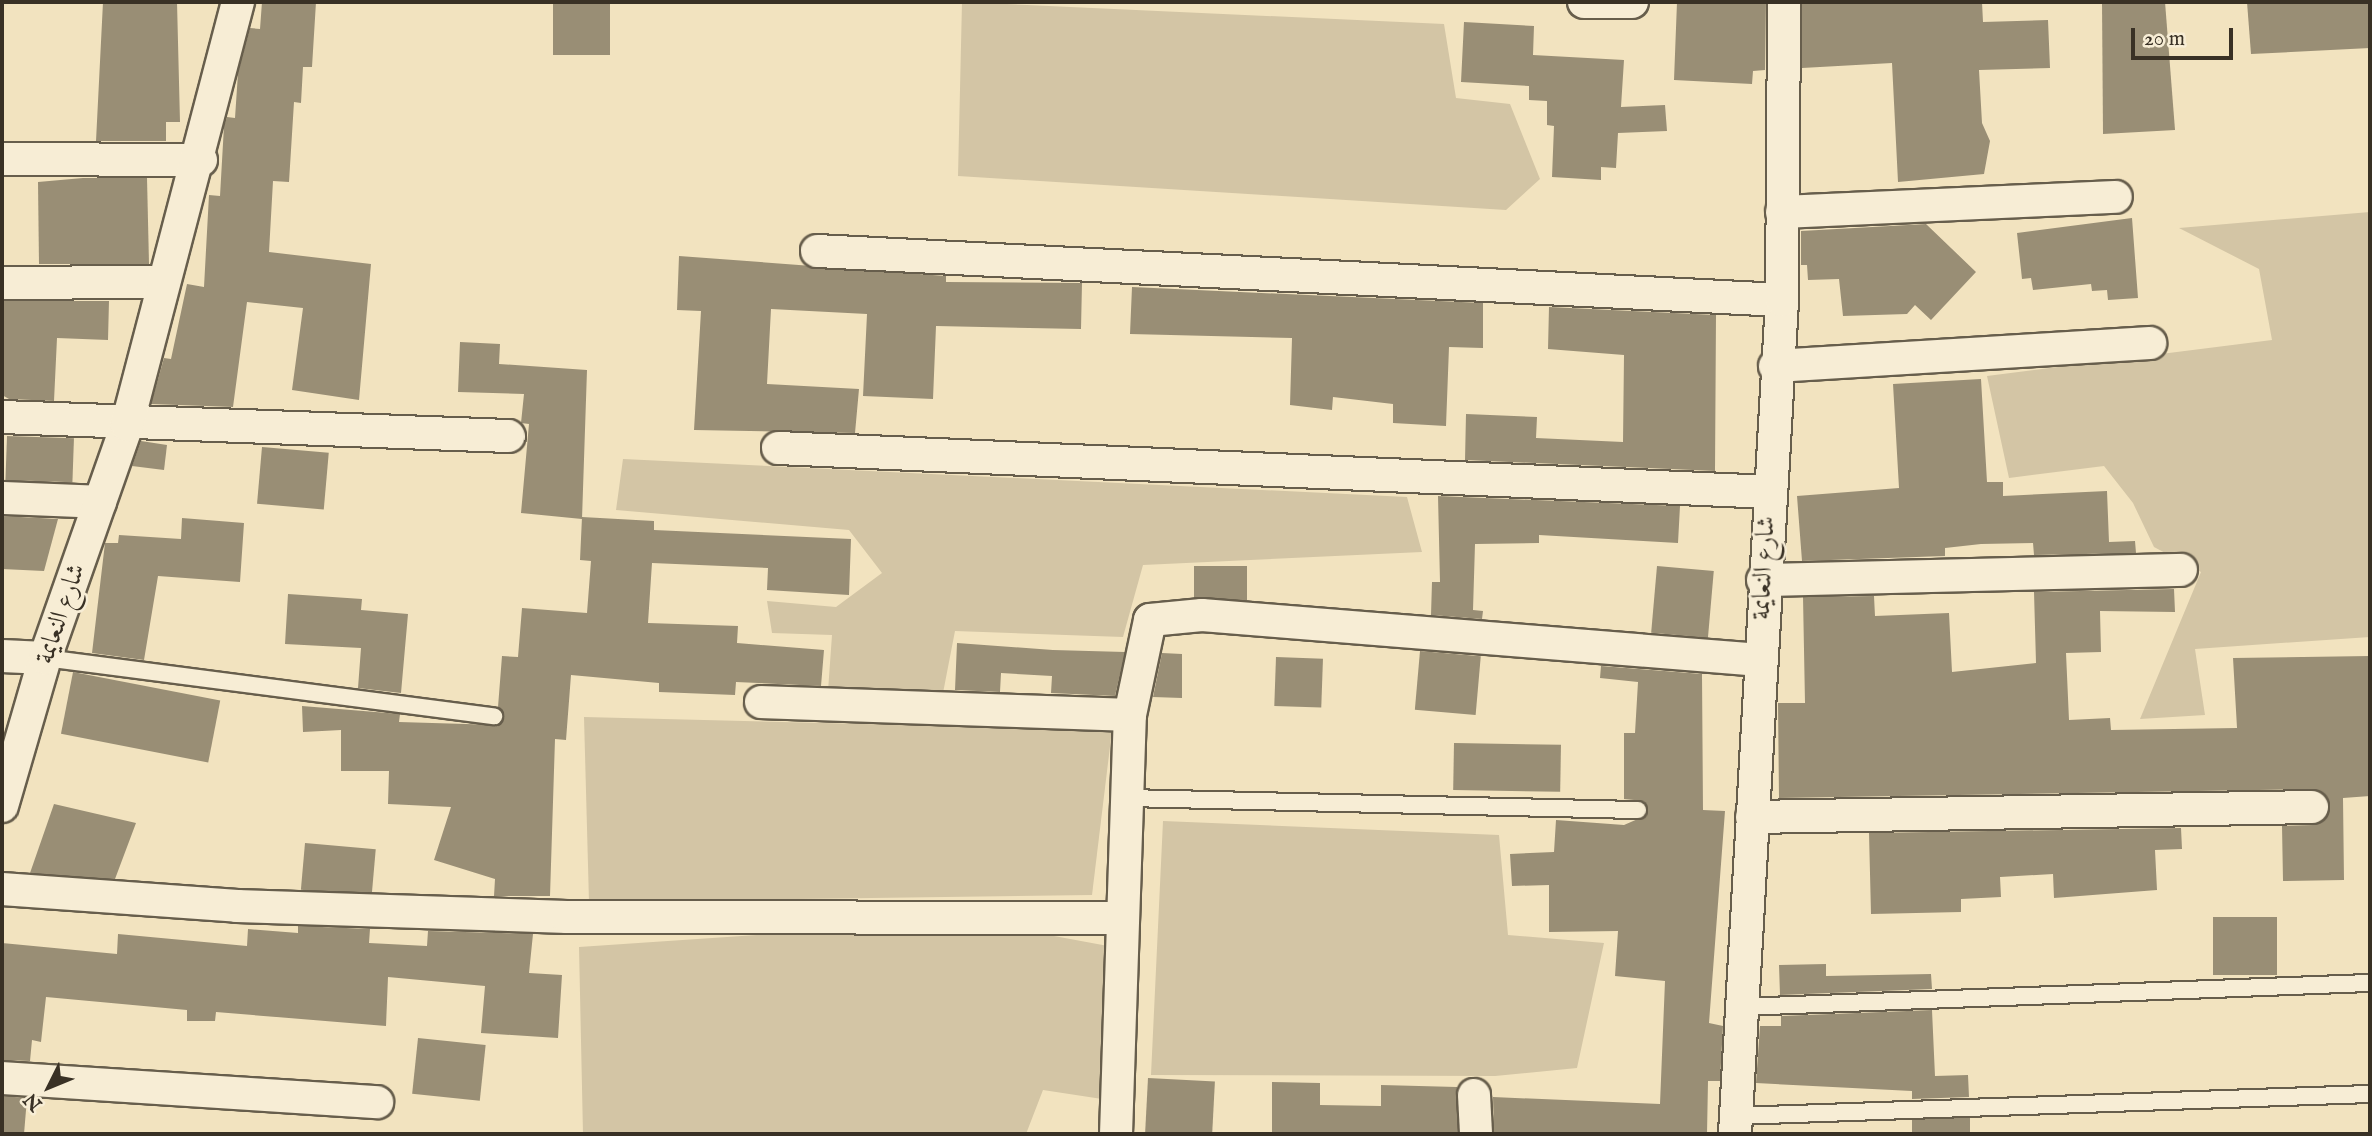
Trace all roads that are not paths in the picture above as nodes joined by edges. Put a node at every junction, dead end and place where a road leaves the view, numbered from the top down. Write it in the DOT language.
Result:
graph roads {
  1 [pos="238,2"];
  2 [pos="1584,2"];
  3 [pos="1632,2"];
  4 [pos="1784,2"];
  5 [pos="2,159"];
  6 [pos="201,160"];
  7 [pos="2116,197"];
  8 [pos="1782,212"];
  9 [pos="817,251"];
  10 [pos="162,282"];
  11 [pos="2,284"];
  12 [pos="1782,300"];
  13 [pos="2150,343"];
  14 [pos="1774,366"];
  15 [pos="2,417"];
  16 [pos="127,425"];
  17 [pos="509,436"];
  18 [pos="778,448"];
  19 [pos="1768,492"];
  20 [pos="2,498"];
  21 [pos="100,502"];
  22 [pos="2181,570"];
  23 [pos="1763,580"];
  24 [pos="2,656"];
  25 [pos="45,659"];
  26 [pos="1760,660"];
  27 [pos="761,702"];
  28 [pos="1130,715"];
  29 [pos="494,716"];
  30 [pos="1127,798"];
  31 [pos="2,806"];
  32 [pos="2312,807"];
  33 [pos="1638,810"];
  34 [pos="1752,817"];
  35 [pos="2,889"];
  36 [pos="1124,918"];
  37 [pos="2370,983"];
  38 [pos="1741,1007"];
  39 [pos="2,1078"];
  40 [pos="2370,1094"];
  41 [pos="1474,1095"];
  42 [pos="377,1102"];
  43 [pos="1735,1125"];
  44 [pos="1116,1134"];
  45 [pos="1476,1134"];
  1 -- 6 [label="street, شارع النعايمة"];
  2 -- 3 [label="street"];
  4 -- 8 [label="street, شارع النعايمة"];
  5 -- 6 [label="street"];
  6 -- 10 [label="street, شارع النعايمة"];
  7 -- 8 [label="street"];
  8 -- 12 [label="street, شارع النعايمة"];
  9 -- 12 [label="street"];
  10 -- 11 [label="street"];
  10 -- 16 [label="street, شارع النعايمة"];
  12 -- 14 [label="street, شارع النعايمة"];
  13 -- 14 [label="street"];
  14 -- 19 [label="street, شارع النعايمة"];
  15 -- 16 [label="street"];
  16 -- 17 [label="street"];
  16 -- 21 [label="street, شارع النعايمة"];
  18 -- 19 [label="street"];
  19 -- 23 [label="street, شارع النعايمة"];
  20 -- 21 [label="street"];
  21 -- 25 [label="street, شارع النعايمة"];
  22 -- 23 [label="street"];
  23 -- 26 [label="street, شارع النعايمة"];
  24 -- 25 [label="street"];
  25 -- 29 [label="lane"];
  25 -- 31 [label="street, شارع النعايمة"];
  26 -- 28 [label="street"];
  26 -- 34 [label="street, شارع النعايمة"];
  27 -- 28 [label="street"];
  28 -- 30 [label="street"];
  30 -- 33 [label="lane"];
  30 -- 36 [label="street"];
  32 -- 34 [label="street"];
  34 -- 38 [label="street, شارع النعايمة"];
  35 -- 36 [label="street"];
  36 -- 44 [label="street"];
  37 -- 38 [label="lane"];
  38 -- 43 [label="street, شارع النعايمة"];
  39 -- 42 [label="street"];
  40 -- 43 [label="lane"];
  41 -- 45 [label="street"];
}
